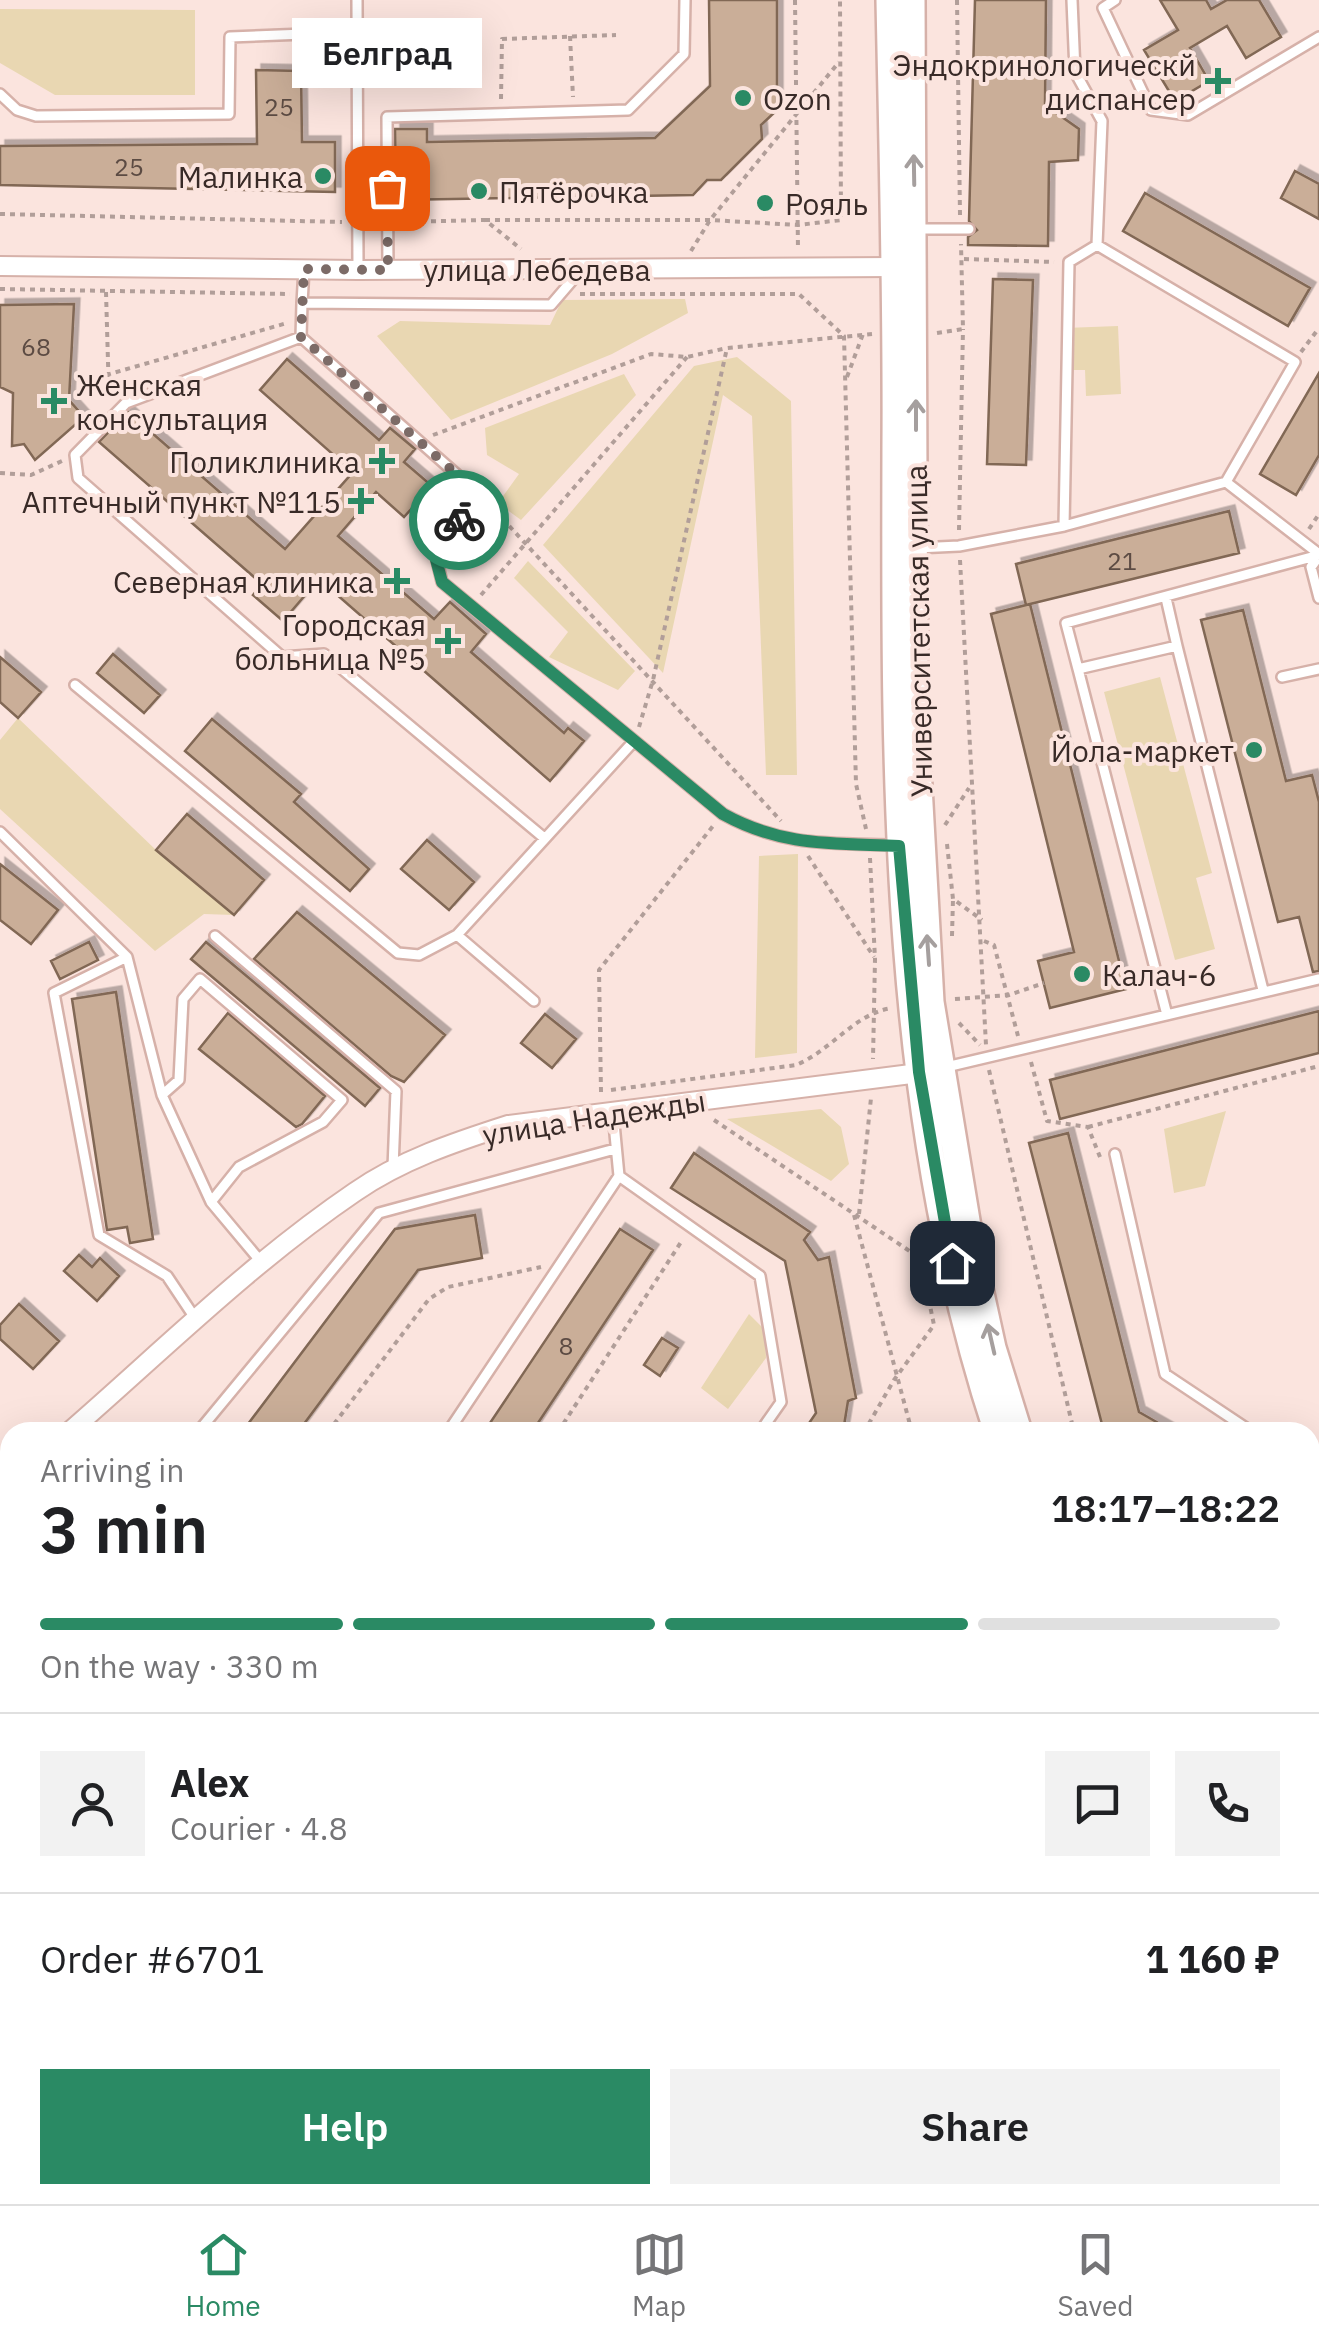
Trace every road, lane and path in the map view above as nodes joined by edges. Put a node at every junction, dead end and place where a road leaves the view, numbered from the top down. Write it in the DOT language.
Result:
graph roads {
  1 [pos="357,0"];
  2 [pos="685,0"];
  3 [pos="795,0"];
  4 [pos="840,0"];
  5 [pos="889,0"];
  6 [pos="912,0"];
  7 [pos="956,0"];
  8 [pos="1072,0"];
  9 [pos="1115,0"];
  10 [pos="355,32"];
  11 [pos="616,35"];
  12 [pos="570,36"];
  13 [pos="1319,37"];
  14 [pos="840,61"];
  15 [pos="0,94"];
  16 [pos="573,111"];
  17 [pos="501,113"];
  18 [pos="794,123"];
  19 [pos="0,214"];
  20 [pos="485,220"];
  21 [pos="710,220"];
  22 [pos="360,222"];
  23 [pos="386,223"];
  24 [pos="798,225"];
  25 [pos="915,229"];
  26 [pos="965,229"];
  27 [pos="1097,245"];
  28 [pos="798,254"];
  29 [pos="962,259"];
  30 [pos="1069,262"];
  31 [pos="0,266"];
  32 [pos="905,267"];
  33 [pos="544,268"];
  34 [pos="304,269"];
  35 [pos="582,269"];
  36 [pos="680,269"];
  37 [pos="358,270"];
  38 [pos="388,270"];
  39 [pos="0,289"];
  40 [pos="106,292"];
  41 [pos="559,294"];
  42 [pos="666,294"];
  43 [pos="302,299"];
  44 [pos="301,319"];
  45 [pos="1319,328"];
  46 [pos="963,330"];
  47 [pos="863,334"];
  48 [pos="872,334"];
  49 [pos="928,334"];
  50 [pos="844,336"];
  51 [pos="301,337"];
  52 [pos="728,348"];
  53 [pos="687,357"];
  54 [pos="1295,362"];
  55 [pos="106,376"];
  56 [pos="845,380"];
  57 [pos="112,418"];
  58 [pos="420,440"];
  59 [pos="75,454"];
  60 [pos="0,473"];
  61 [pos="1226,482"];
  62 [pos="479,494"];
  63 [pos="1064,526"];
  64 [pos="959,534"];
  65 [pos="528,542"];
  66 [pos="906,548"];
  67 [pos="1319,555"];
  68 [pos="960,556"];
  69 [pos="1166,598"];
  70 [pos="1319,598"];
  71 [pos="471,606"];
  72 [pos="1177,646"];
  73 [pos="1319,668"];
  74 [pos="1078,669"];
  75 [pos="1282,677"];
  76 [pos="654,680"];
  77 [pos="75,685"];
  78 [pos="634,741"];
  79 [pos="970,788"];
  80 [pos="723,814"];
  81 [pos="866,833"];
  82 [pos="543,837"];
  83 [pos="3,838"];
  84 [pos="798,841"];
  85 [pos="899,846"];
  86 [pos="870,858"];
  87 [pos="983,920"];
  88 [pos="457,935"];
  89 [pos="214,936"];
  90 [pos="983,940"];
  91 [pos="127,957"];
  92 [pos="875,959"];
  93 [pos="1319,979"];
  94 [pos="1044,983"];
  95 [pos="1263,990"];
  96 [pos="1009,995"];
  97 [pos="983,998"];
  98 [pos="952,1000"];
  99 [pos="534,1001"];
  100 [pos="897,1007"];
  101 [pos="875,1010"];
  102 [pos="1167,1015"];
  103 [pos="954,1018"];
  104 [pos="1028,1051"];
  105 [pos="873,1060"];
  106 [pos="1031,1063"];
  107 [pos="1319,1066"];
  108 [pos="990,1070"];
  109 [pos="930,1071"];
  110 [pos="871,1086"];
  111 [pos="162,1095"];
  112 [pos="608,1111"];
  113 [pos="705,1114"];
  114 [pos="1088,1127"];
  115 [pos="615,1148"];
  116 [pos="1115,1154"];
  117 [pos="392,1170"];
  118 [pos="619,1176"];
  119 [pos="211,1202"];
  120 [pos="856,1213"];
  121 [pos="691,1227"];
  122 [pos="562,1262"];
  123 [pos="263,1264"];
  124 [pos="197,1320"];
  125 [pos="894,1380"];
  126 [pos="80,1422"];
  127 [pos="206,1422"];
  128 [pos="336,1422"];
  129 [pos="455,1422"];
  130 [pos="564,1422"];
  131 [pos="767,1422"];
  132 [pos="870,1422"];
  133 [pos="909,1422"];
  134 [pos="994,1422"];
  135 [pos="1016,1422"];
  136 [pos="1072,1422"];
  137 [pos="1237,1422"];
  1 -- 10 [label="lane"];
  2 -- 16 [label="lane"];
  3 -- 18 [label="path"];
  4 -- 14 [label="path"];
  5 -- 32 [label="main road, Университетская улица"];
  25 -- 6 [label="main road, Университетская улица, one-way"];
  7 -- 26 [label="path"];
  8 -- 27 [label="lane"];
  9 -- 13 [label="lane"];
  10 -- 15 [label="lane"];
  10 -- 22 [label="lane"];
  11 -- 12 [label="path"];
  12 -- 16 [label="path"];
  12 -- 17 [label="path"];
  14 -- 18 [label="path"];
  14 -- 24 [label="path"];
  16 -- 17 [label="lane"];
  17 -- 23 [label="lane"];
  18 -- 21 [label="path"];
  18 -- 24 [label="path"];
  19 -- 22 [label="path"];
  20 -- 21 [label="path"];
  20 -- 23 [label="path"];
  20 -- 33 [label="path"];
  21 -- 24 [label="path"];
  21 -- 36 [label="path"];
  22 -- 37 [label="lane"];
  23 -- 38 [label="lane"];
  24 -- 28 [label="path"];
  25 -- 26 [label="lane"];
  25 -- 32 [label="main road, Университетская улица"];
  26 -- 29 [label="path"];
  27 -- 30 [label="lane"];
  27 -- 54 [label="lane"];
  29 -- 30 [label="path"];
  29 -- 46 [label="path"];
  30 -- 63 [label="lane"];
  31 -- 34 [label="street, улица Лебедева"];
  32 -- 36 [label="street, улица Лебедева"];
  32 -- 66 [label="main road, Университетская улица"];
  33 -- 35 [label="street, улица Лебедева"];
  33 -- 38 [label="street, улица Лебедева"];
  34 -- 37 [label="street, улица Лебедева"];
  34 -- 43 [label="lane"];
  35 -- 36 [label="street, улица Лебедева"];
  35 -- 41 [label="lane"];
  36 -- 42 [label="path"];
  37 -- 38 [label="street, улица Лебедева"];
  39 -- 40 [label="path"];
  40 -- 43 [label="path"];
  40 -- 55 [label="path"];
  41 -- 42 [label="path"];
  41 -- 43 [label="lane"];
  42 -- 50 [label="path"];
  43 -- 44 [label="lane"];
  44 -- 51 [label="lane"];
  44 -- 55 [label="path"];
  45 -- 54 [label="path"];
  46 -- 49 [label="path"];
  46 -- 64 [label="path"];
  47 -- 48 [label="path"];
  47 -- 50 [label="path"];
  47 -- 56 [label="path"];
  50 -- 52 [label="path"];
  50 -- 56 [label="path"];
  51 -- 57 [label="lane"];
  51 -- 58 [label="lane"];
  52 -- 53 [label="path"];
  52 -- 76 [label="path"];
  53 -- 58 [label="path"];
  53 -- 65 [label="path"];
  54 -- 61 [label="lane"];
  55 -- 57 [label="path"];
  56 -- 81 [label="path"];
  57 -- 59 [label="lane"];
  58 -- 62 [label="lane"];
  59 -- 60 [label="path"];
  59 -- 82 [label="lane"];
  61 -- 63 [label="lane"];
  61 -- 67 [label="lane"];
  62 -- 65 [label="path"];
  62 -- 71 [label="lane"];
  63 -- 66 [label="lane"];
  65 -- 71 [label="path"];
  65 -- 76 [label="path"];
  66 -- 85 [label="main road, Университетская улица"];
  109 -- 66 [label="main road, Университетская улица, one-way"];
  67 -- 69 [label="lane"];
  67 -- 70 [label="lane"];
  68 -- 79 [label="path"];
  69 -- 72 [label="lane"];
  69 -- 74 [label="lane"];
  71 -- 78 [label="lane"];
  72 -- 74 [label="lane"];
  72 -- 95 [label="lane"];
  73 -- 75 [label="lane"];
  74 -- 102 [label="lane"];
  76 -- 78 [label="path"];
  76 -- 84 [label="path"];
  77 -- 88 [label="lane"];
  78 -- 80 [label="lane"];
  78 -- 82 [label="lane"];
  79 -- 87 [label="path"];
  79 -- 87 [label="path"];
  80 -- 84 [label="lane"];
  80 -- 112 [label="path"];
  82 -- 88 [label="lane"];
  83 -- 91 [label="lane"];
  84 -- 85 [label="lane"];
  84 -- 92 [label="path"];
  85 -- 109 [label="main road, Университетская улица"];
  86 -- 92 [label="path"];
  87 -- 90 [label="path"];
  88 -- 99 [label="lane"];
  89 -- 117 [label="lane"];
  90 -- 96 [label="path"];
  90 -- 97 [label="path"];
  91 -- 111 [label="lane"];
  91 -- 124 [label="lane"];
  92 -- 101 [label="path"];
  93 -- 95 [label="lane"];
  94 -- 96 [label="path"];
  95 -- 102 [label="lane"];
  96 -- 97 [label="path"];
  96 -- 104 [label="path"];
  97 -- 98 [label="path"];
  97 -- 103 [label="path"];
  100 -- 101 [label="path"];
  101 -- 105 [label="path"];
  102 -- 104 [label="lane"];
  104 -- 109 [label="lane"];
  106 -- 114 [label="path"];
  107 -- 114 [label="path"];
  108 -- 136 [label="path"];
  109 -- 112 [label="street, улица Надежды"];
  109 -- 134 [label="main road, Университетская улица"];
  135 -- 109 [label="main road, Университетская улица, one-way"];
  110 -- 120 [label="path"];
  111 -- 119 [label="lane"];
  111 -- 119 [label="lane"];
  112 -- 115 [label="lane"];
  112 -- 117 [label="street, улица Надежды"];
  113 -- 120 [label="path"];
  114 -- 116 [label="path"];
  115 -- 118 [label="lane"];
  115 -- 127 [label="lane"];
  116 -- 137 [label="lane"];
  117 -- 123 [label="street, улица Надежды"];
  118 -- 121 [label="lane"];
  118 -- 122 [label="lane"];
  119 -- 123 [label="lane"];
  120 -- 125 [label="path"];
  120 -- 125 [label="path"];
  121 -- 130 [label="path"];
  121 -- 131 [label="lane"];
  122 -- 128 [label="path"];
  122 -- 129 [label="lane"];
  123 -- 124 [label="street, улица Надежды"];
  124 -- 126 [label="street, улица Надежды"];
  125 -- 132 [label="path"];
  125 -- 133 [label="path"];
}
